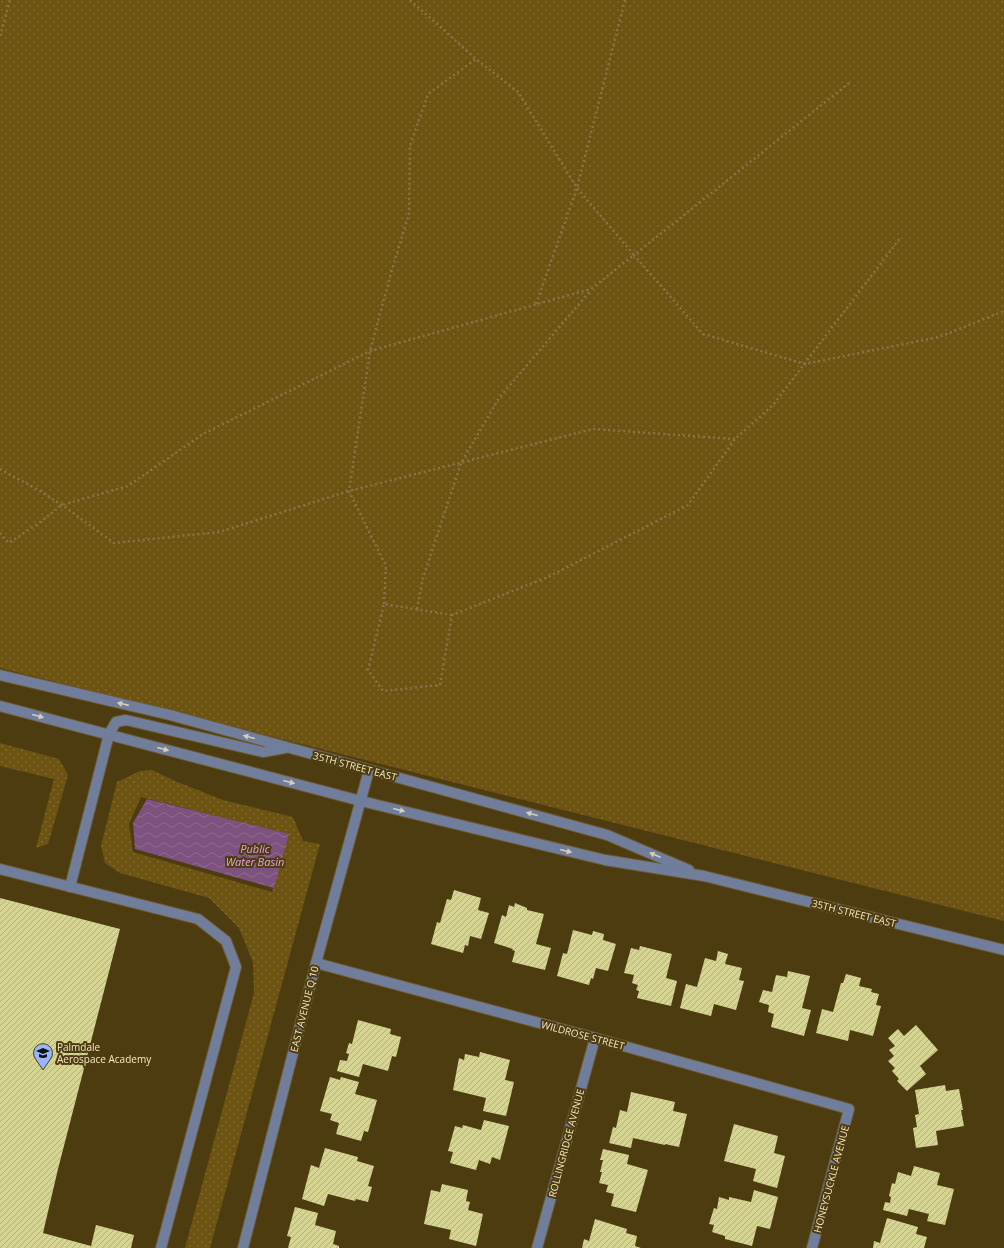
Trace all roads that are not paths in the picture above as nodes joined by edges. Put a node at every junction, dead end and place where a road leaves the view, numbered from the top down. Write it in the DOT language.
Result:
graph roads {
  1 [pos="0,675"];
  2 [pos="0,706"];
  3 [pos="109,734"];
  4 [pos="286,747"];
  5 [pos="369,770"];
  6 [pos="361,800"];
  7 [pos="0,869"];
  8 [pos="704,876"];
  9 [pos="70,887"];
  10 [pos="1004,950"];
  11 [pos="316,963"];
  12 [pos="595,1038"];
  13 [pos="849,1109"];
  14 [pos="161,1248"];
  15 [pos="243,1248"];
  16 [pos="537,1248"];
  17 [pos="812,1248"];
  4 -- 1 [label="street, 35TH STREET EAST, one-way"];
  2 -- 3 [label="street, 35TH STREET EAST, one-way"];
  3 -- 4 [label="street"];
  3 -- 6 [label="street, 35TH STREET EAST, one-way"];
  3 -- 9 [label="street"];
  4 -- 5 [label="street, 35TH STREET EAST"];
  5 -- 6 [label="street, EAST AVENUE Q 10"];
  8 -- 5 [label="street, 35TH STREET EAST, one-way"];
  6 -- 8 [label="street, 35TH STREET EAST, one-way"];
  6 -- 11 [label="street, EAST AVENUE Q 10"];
  7 -- 9 [label="street"];
  8 -- 10 [label="street, 35TH STREET EAST"];
  9 -- 14 [label="street"];
  11 -- 12 [label="street, WILDROSE STREET"];
  11 -- 15 [label="street, EAST AVENUE Q 10"];
  12 -- 13 [label="street, WILDROSE STREET"];
  12 -- 16 [label="street, ROLLINGRIDGE AVENUE"];
  13 -- 17 [label="street, HONEYSUCKLE AVENUE"];
}
